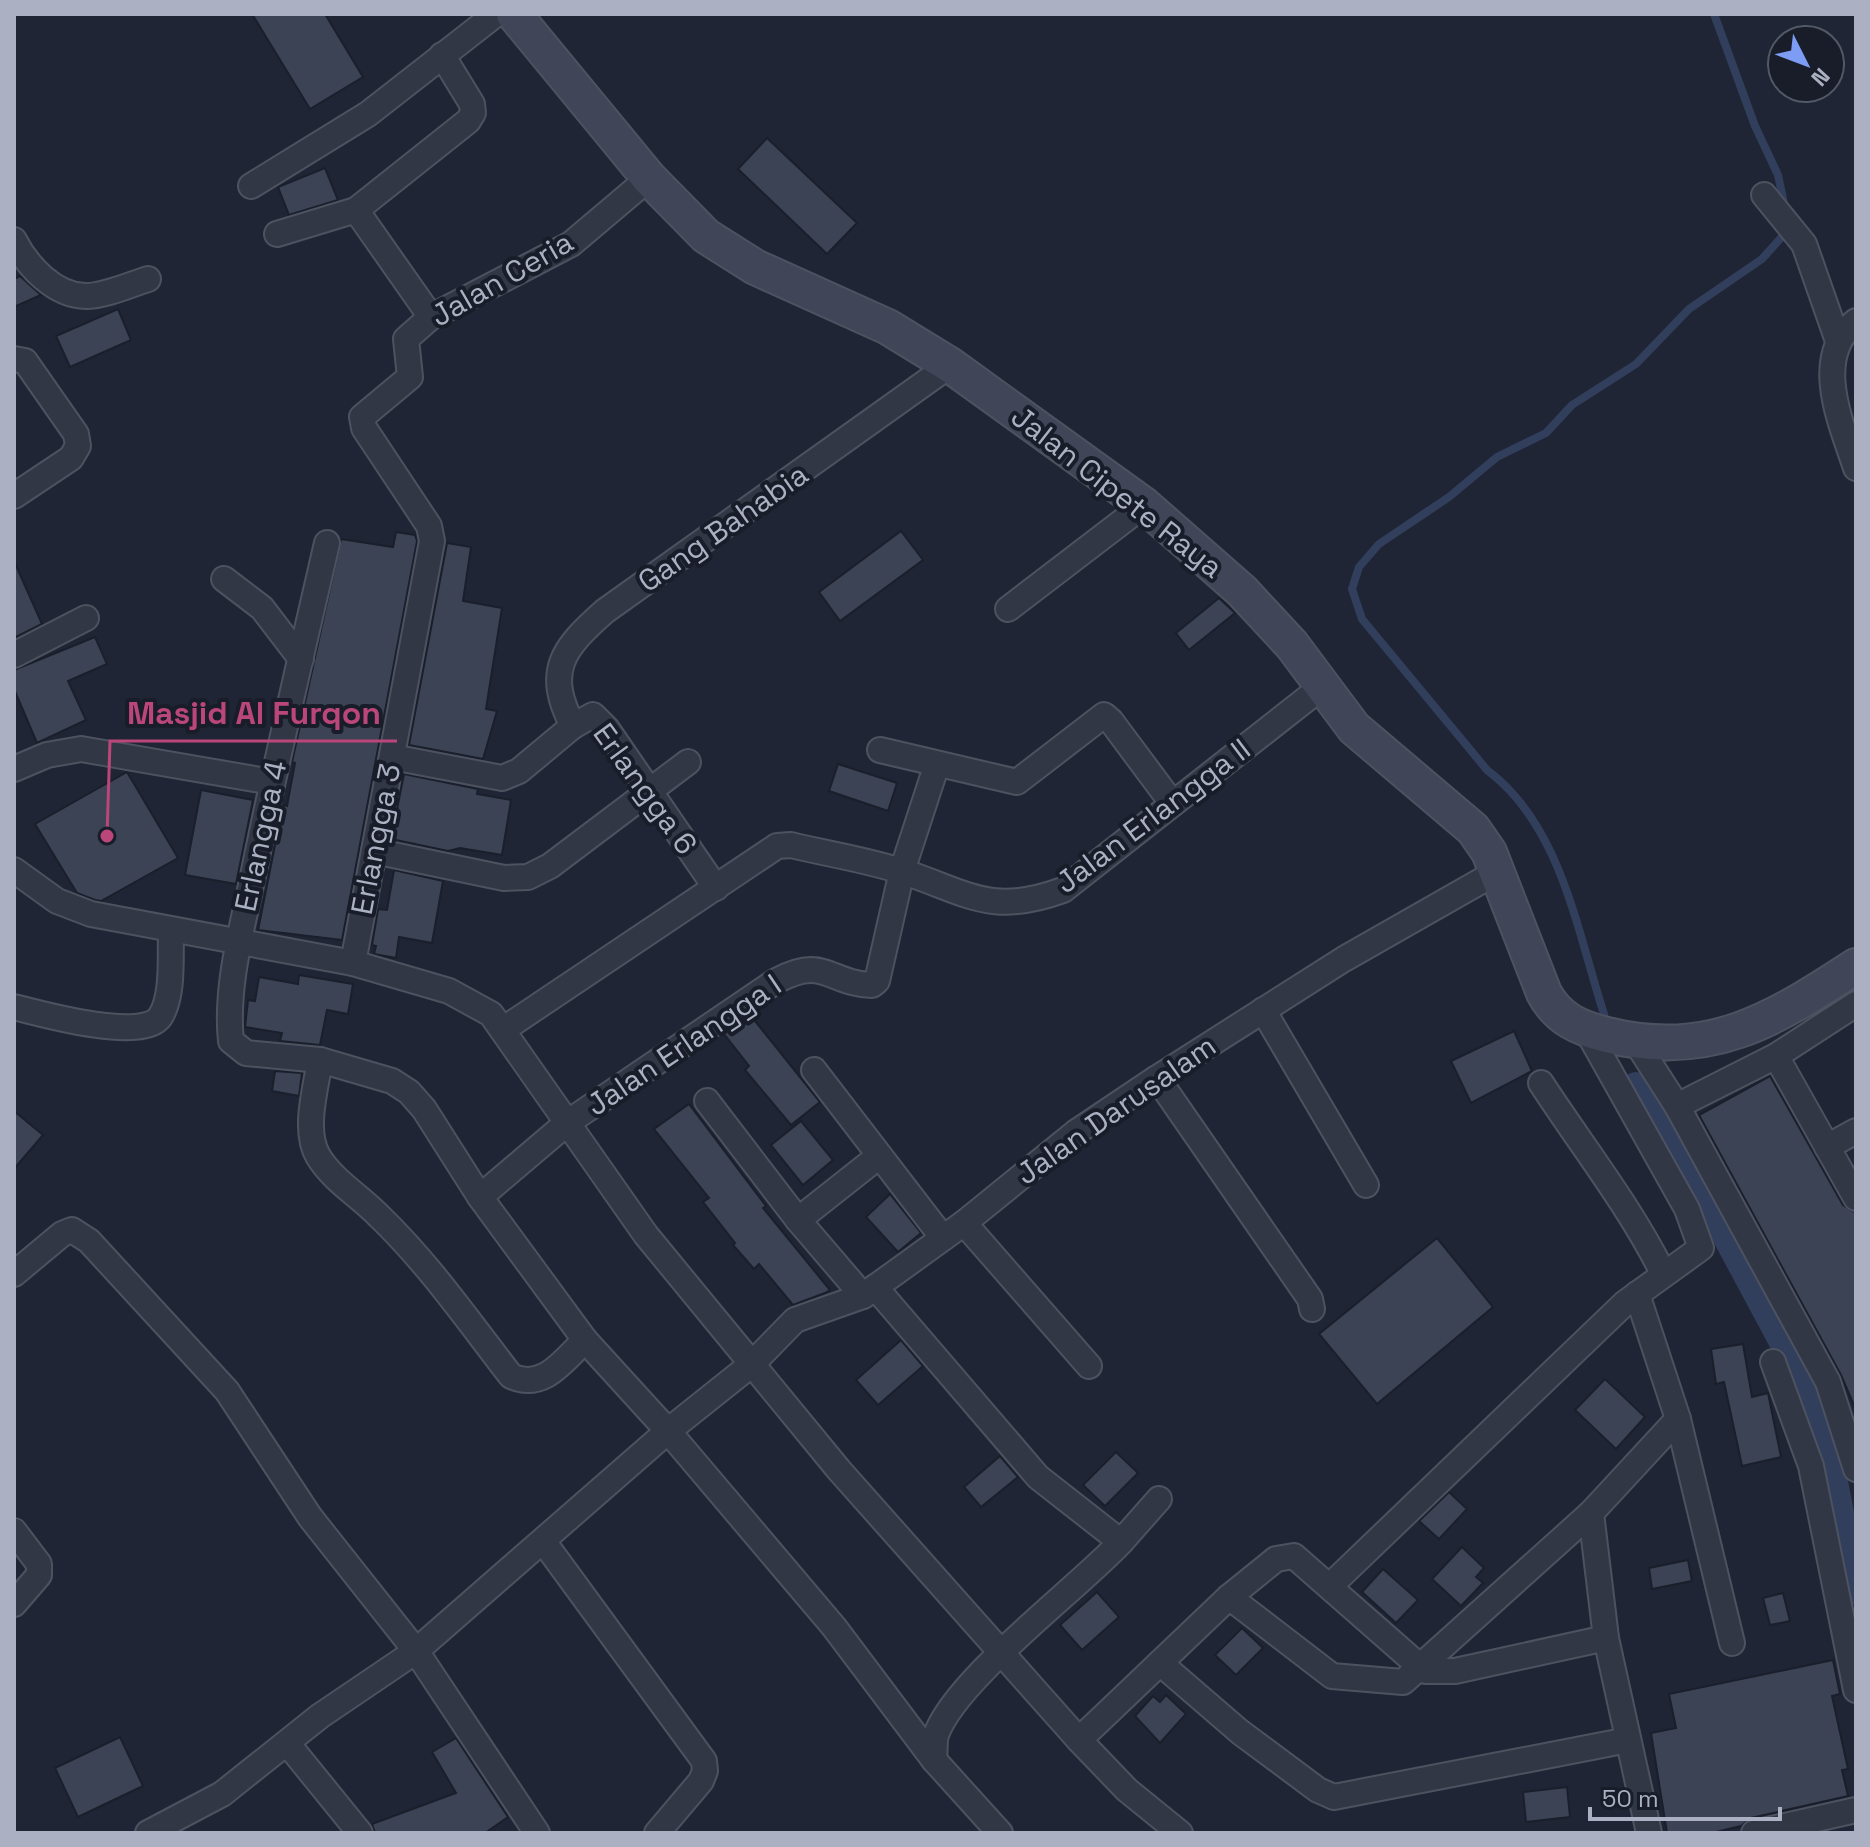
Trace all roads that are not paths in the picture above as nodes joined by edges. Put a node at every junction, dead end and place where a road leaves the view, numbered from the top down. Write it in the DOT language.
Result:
graph roads {
  1 [pos="496,14"];
  2 [pos="514,14"];
  3 [pos="442,55"];
  4 [pos="649,178"];
  5 [pos="251,186"];
  6 [pos="1764,195"];
  7 [pos="356,210"];
  8 [pos="277,234"];
  9 [pos="17,252"];
  10 [pos="148,279"];
  11 [pos="431,317"];
  12 [pos="1856,321"];
  13 [pos="1838,341"];
  14 [pos="14,359"];
  15 [pos="950,365"];
  16 [pos="1850,427"];
  17 [pos="1856,468"];
  18 [pos="14,496"];
  19 [pos="1144,505"];
  20 [pos="429,526"];
  21 [pos="327,543"];
  22 [pos="224,579"];
  23 [pos="1008,609"];
  24 [pos="86,618"];
  25 [pos="14,655"];
  26 [pos="301,659"];
  27 [pos="1323,686"];
  28 [pos="573,726"];
  29 [pos="880,750"];
  30 [pos="392,757"];
  31 [pos="688,762"];
  32 [pos="937,764"];
  33 [pos="14,769"];
  34 [pos="272,782"];
  35 [pos="648,790"];
  36 [pos="1172,803"];
  37 [pos="374,851"];
  38 [pos="14,870"];
  39 [pos="902,871"];
  40 [pos="1495,873"];
  41 [pos="716,888"];
  42 [pos="171,930"];
  43 [pos="239,943"];
  44 [pos="353,963"];
  45 [pos="1856,966"];
  46 [pos="1856,1004"];
  47 [pos="14,1007"];
  48 [pos="1263,1010"];
  49 [pos="504,1029"];
  50 [pos="1586,1029"];
  51 [pos="1636,1042"];
  52 [pos="1776,1056"];
  53 [pos="320,1060"];
  54 [pos="814,1070"];
  55 [pos="1157,1078"];
  56 [pos="1541,1083"];
  57 [pos="707,1101"];
  58 [pos="1677,1106"];
  59 [pos="567,1123"];
  60 [pos="1856,1131"];
  61 [pos="1827,1147"];
  62 [pos="879,1156"];
  63 [pos="1366,1185"];
  64 [pos="480,1197"];
  65 [pos="1856,1198"];
  66 [pos="798,1220"];
  67 [pos="964,1223"];
  68 [pos="943,1238"];
  69 [pos="1663,1273"];
  70 [pos="14,1274"];
  71 [pos="869,1291"];
  72 [pos="1637,1294"];
  73 [pos="1312,1309"];
  74 [pos="585,1340"];
  75 [pos="1773,1362"];
  76 [pos="752,1364"];
  77 [pos="1089,1366"];
  78 [pos="1678,1419"];
  79 [pos="668,1431"];
  80 [pos="1856,1469"];
  81 [pos="1159,1499"];
  82 [pos="1591,1513"];
  83 [pos="14,1531"];
  84 [pos="543,1541"];
  85 [pos="1121,1542"];
  86 [pos="1331,1585"];
  87 [pos="1229,1597"];
  88 [pos="14,1604"];
  89 [pos="1606,1638"];
  90 [pos="1732,1643"];
  91 [pos="416,1651"];
  92 [pos="1001,1655"];
  93 [pos="1160,1663"];
  94 [pos="1420,1669"];
  95 [pos="1856,1690"];
  96 [pos="1079,1740"];
  97 [pos="1628,1740"];
  98 [pos="287,1743"];
  99 [pos="934,1760"];
  100 [pos="1856,1810"];
  101 [pos="148,1833"];
  102 [pos="360,1833"];
  103 [pos="537,1833"];
  104 [pos="657,1833"];
  105 [pos="1000,1833"];
  106 [pos="1180,1833"];
  107 [pos="1649,1833"];
  108 [pos="1754,1833"];
  1 -- 3 [label="street"];
  2 -- 4 [label="main road, Jalan Cipete Raya"];
  3 -- 5 [label="street"];
  3 -- 7 [label="street"];
  4 -- 11 [label="street, Jalan Ceria"];
  4 -- 15 [label="main road, Jalan Cipete Raya"];
  6 -- 13 [label="street"];
  7 -- 8 [label="street"];
  7 -- 11 [label="street"];
  9 -- 10 [label="street"];
  11 -- 20 [label="street, Jalan Ceria"];
  12 -- 13 [label="street"];
  13 -- 16 [label="street"];
  14 -- 18 [label="street"];
  15 -- 19 [label="main road, Jalan Cipete Raya"];
  15 -- 28 [label="street, Gang Bahabia"];
  16 -- 17 [label="street"];
  19 -- 23 [label="street"];
  19 -- 27 [label="main road, Jalan Cipete Raya"];
  20 -- 30 [label="street, Erlangga 3"];
  21 -- 26 [label="street, Erlangga 4"];
  22 -- 26 [label="street"];
  24 -- 25 [label="street"];
  26 -- 34 [label="street, Erlangga 4"];
  27 -- 36 [label="street, Jalan Erlangga II"];
  27 -- 40 [label="main road, Jalan Cipete Raya"];
  28 -- 30 [label="street, Erlangga 6"];
  28 -- 35 [label="street, Erlangga 6"];
  29 -- 32 [label="street"];
  30 -- 37 [label="street, Erlangga 3"];
  31 -- 35 [label="street"];
  32 -- 36 [label="street"];
  32 -- 39 [label="street"];
  33 -- 34 [label="street"];
  34 -- 43 [label="street, Erlangga 4"];
  35 -- 37 [label="street"];
  35 -- 41 [label="street, Erlangga 6"];
  36 -- 39 [label="street, Jalan Erlangga II"];
  37 -- 44 [label="street, Erlangga 3"];
  38 -- 42 [label="street"];
  39 -- 41 [label="street, Jalan Erlangga II"];
  39 -- 59 [label="street, Jalan Erlangga I"];
  40 -- 48 [label="street, Jalan Darusalam"];
  40 -- 50 [label="main road, Jalan Cipete Raya"];
  41 -- 49 [label="street, Jalan Erlangga II"];
  42 -- 43 [label="street"];
  42 -- 47 [label="street"];
  43 -- 44 [label="street"];
  43 -- 53 [label="street, Erlangga 4"];
  44 -- 49 [label="street"];
  45 -- 51 [label="main road, Jalan Cipete Raya"];
  46 -- 52 [label="street"];
  48 -- 55 [label="street, Jalan Darusalam"];
  48 -- 63 [label="street"];
  49 -- 59 [label="street"];
  50 -- 51 [label="main road, Jalan Cipete Raya"];
  50 -- 69 [label="street"];
  51 -- 58 [label="street"];
  52 -- 58 [label="street"];
  52 -- 61 [label="street"];
  53 -- 64 [label="street"];
  53 -- 74 [label="street"];
  54 -- 62 [label="street"];
  55 -- 67 [label="street, Jalan Darusalam"];
  55 -- 73 [label="street"];
  56 -- 69 [label="street"];
  57 -- 66 [label="street"];
  58 -- 80 [label="street"];
  59 -- 64 [label="street"];
  59 -- 76 [label="street"];
  60 -- 61 [label="street"];
  61 -- 65 [label="street"];
  62 -- 66 [label="street"];
  62 -- 68 [label="street"];
  64 -- 74 [label="street"];
  66 -- 71 [label="street"];
  67 -- 68 [label="street, Jalan Darusalam"];
  67 -- 77 [label="street"];
  68 -- 71 [label="street, Jalan Darusalam"];
  69 -- 72 [label="street"];
  70 -- 91 [label="street"];
  71 -- 76 [label="street, Jalan Darusalam"];
  71 -- 85 [label="street"];
  72 -- 78 [label="street"];
  72 -- 86 [label="street"];
  74 -- 79 [label="street"];
  75 -- 95 [label="street"];
  76 -- 79 [label="street, Jalan Darusalam"];
  76 -- 92 [label="street"];
  78 -- 82 [label="street"];
  78 -- 90 [label="street"];
  79 -- 84 [label="street, Jalan Darusalam"];
  79 -- 99 [label="street"];
  81 -- 85 [label="street"];
  82 -- 89 [label="street"];
  82 -- 94 [label="street"];
  83 -- 88 [label="street"];
  84 -- 91 [label="street, Jalan Darusalam"];
  84 -- 104 [label="street"];
  85 -- 92 [label="street"];
  86 -- 87 [label="street"];
  86 -- 94 [label="street"];
  87 -- 93 [label="street"];
  87 -- 94 [label="street"];
  89 -- 94 [label="street"];
  89 -- 97 [label="street"];
  91 -- 98 [label="street, Jalan Darusalam"];
  91 -- 103 [label="street"];
  92 -- 96 [label="street"];
  92 -- 99 [label="street"];
  93 -- 96 [label="street"];
  93 -- 97 [label="street"];
  96 -- 106 [label="street"];
  97 -- 107 [label="street"];
  98 -- 101 [label="street, Jalan Darusalam"];
  98 -- 102 [label="street"];
  99 -- 105 [label="street"];
  100 -- 108 [label="street"];
}
